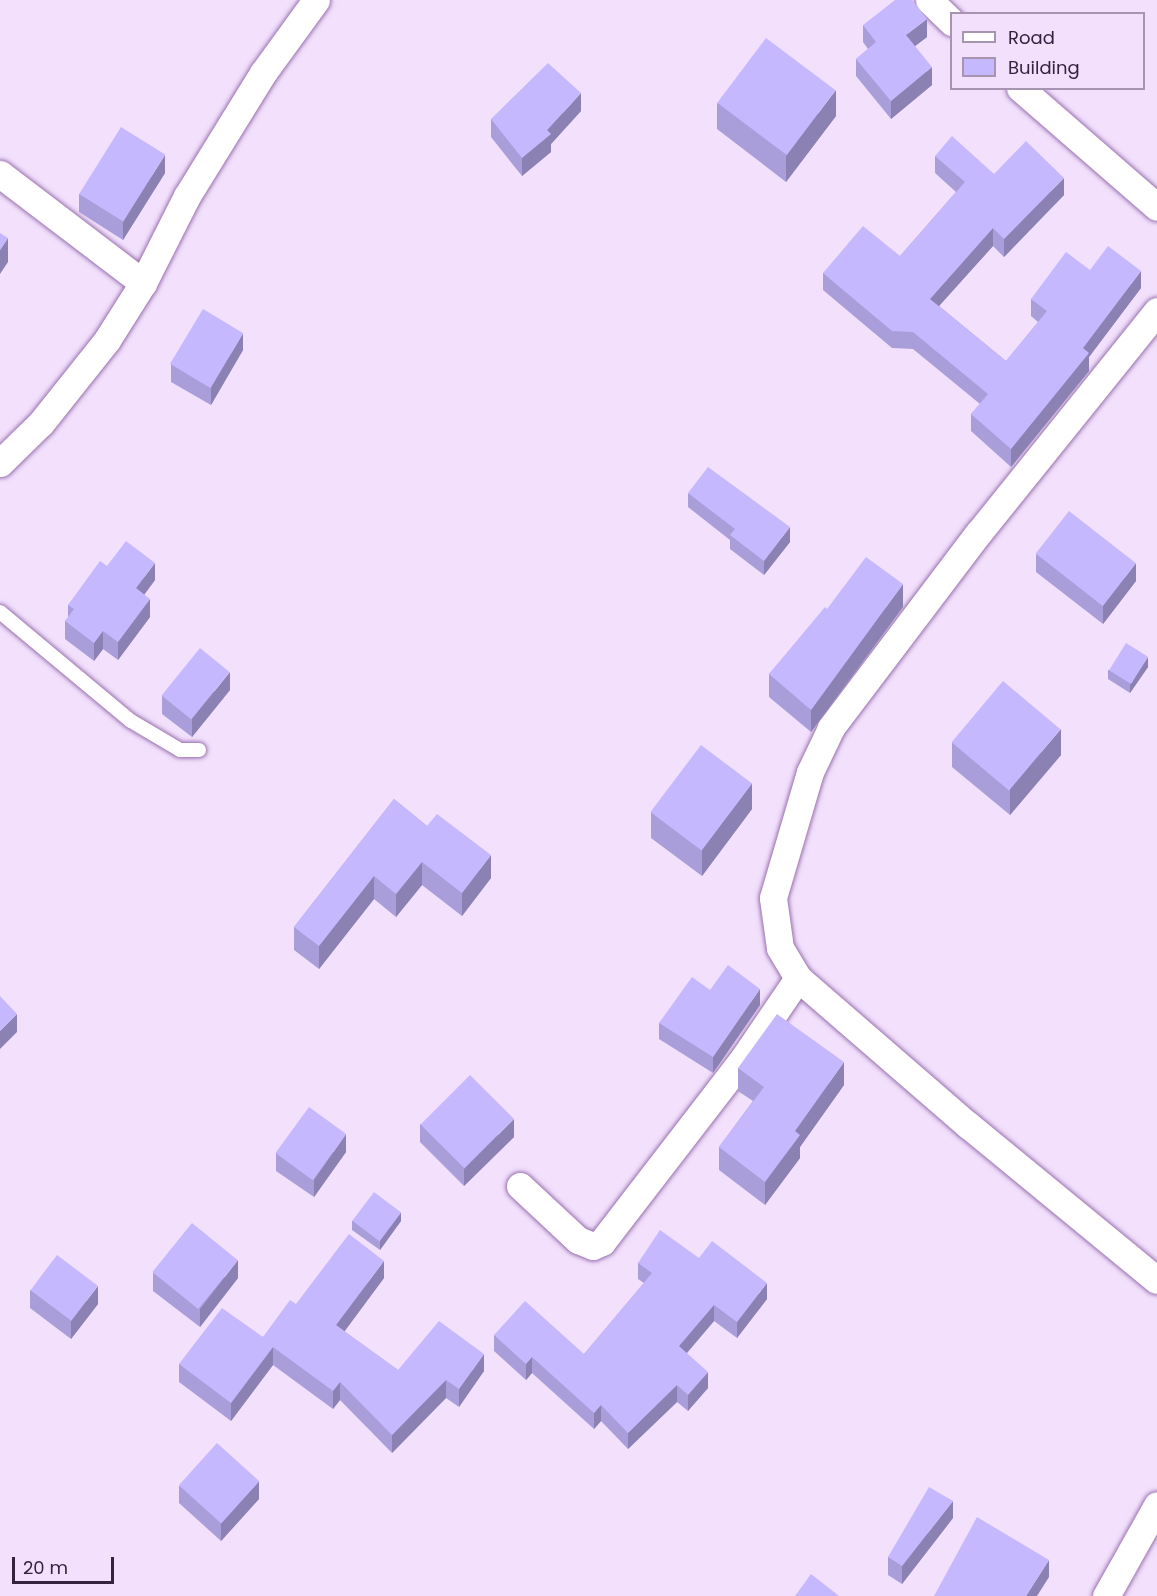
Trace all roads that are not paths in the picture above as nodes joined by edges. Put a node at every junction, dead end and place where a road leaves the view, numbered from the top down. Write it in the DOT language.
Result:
graph roads {
  1 [pos="316,0"];
  2 [pos="929,0"];
  3 [pos="950,21"];
  4 [pos="1022,90"];
  5 [pos="0,174"];
  6 [pos="1157,207"];
  7 [pos="144,283"];
  8 [pos="1157,310"];
  9 [pos="0,463"];
  10 [pos="0,612"];
  11 [pos="199,750"];
  12 [pos="798,978"];
  13 [pos="520,1186"];
  14 [pos="1157,1280"];
  15 [pos="1157,1505"];
  16 [pos="1106,1596"];
  1 -- 7 [label="street"];
  2 -- 3 [label="street"];
  4 -- 6 [label="street"];
  5 -- 7 [label="street"];
  7 -- 9 [label="street"];
  8 -- 12 [label="street"];
  10 -- 11 [label="lane"];
  12 -- 13 [label="street"];
  12 -- 14 [label="street"];
  15 -- 16 [label="street"];
}
